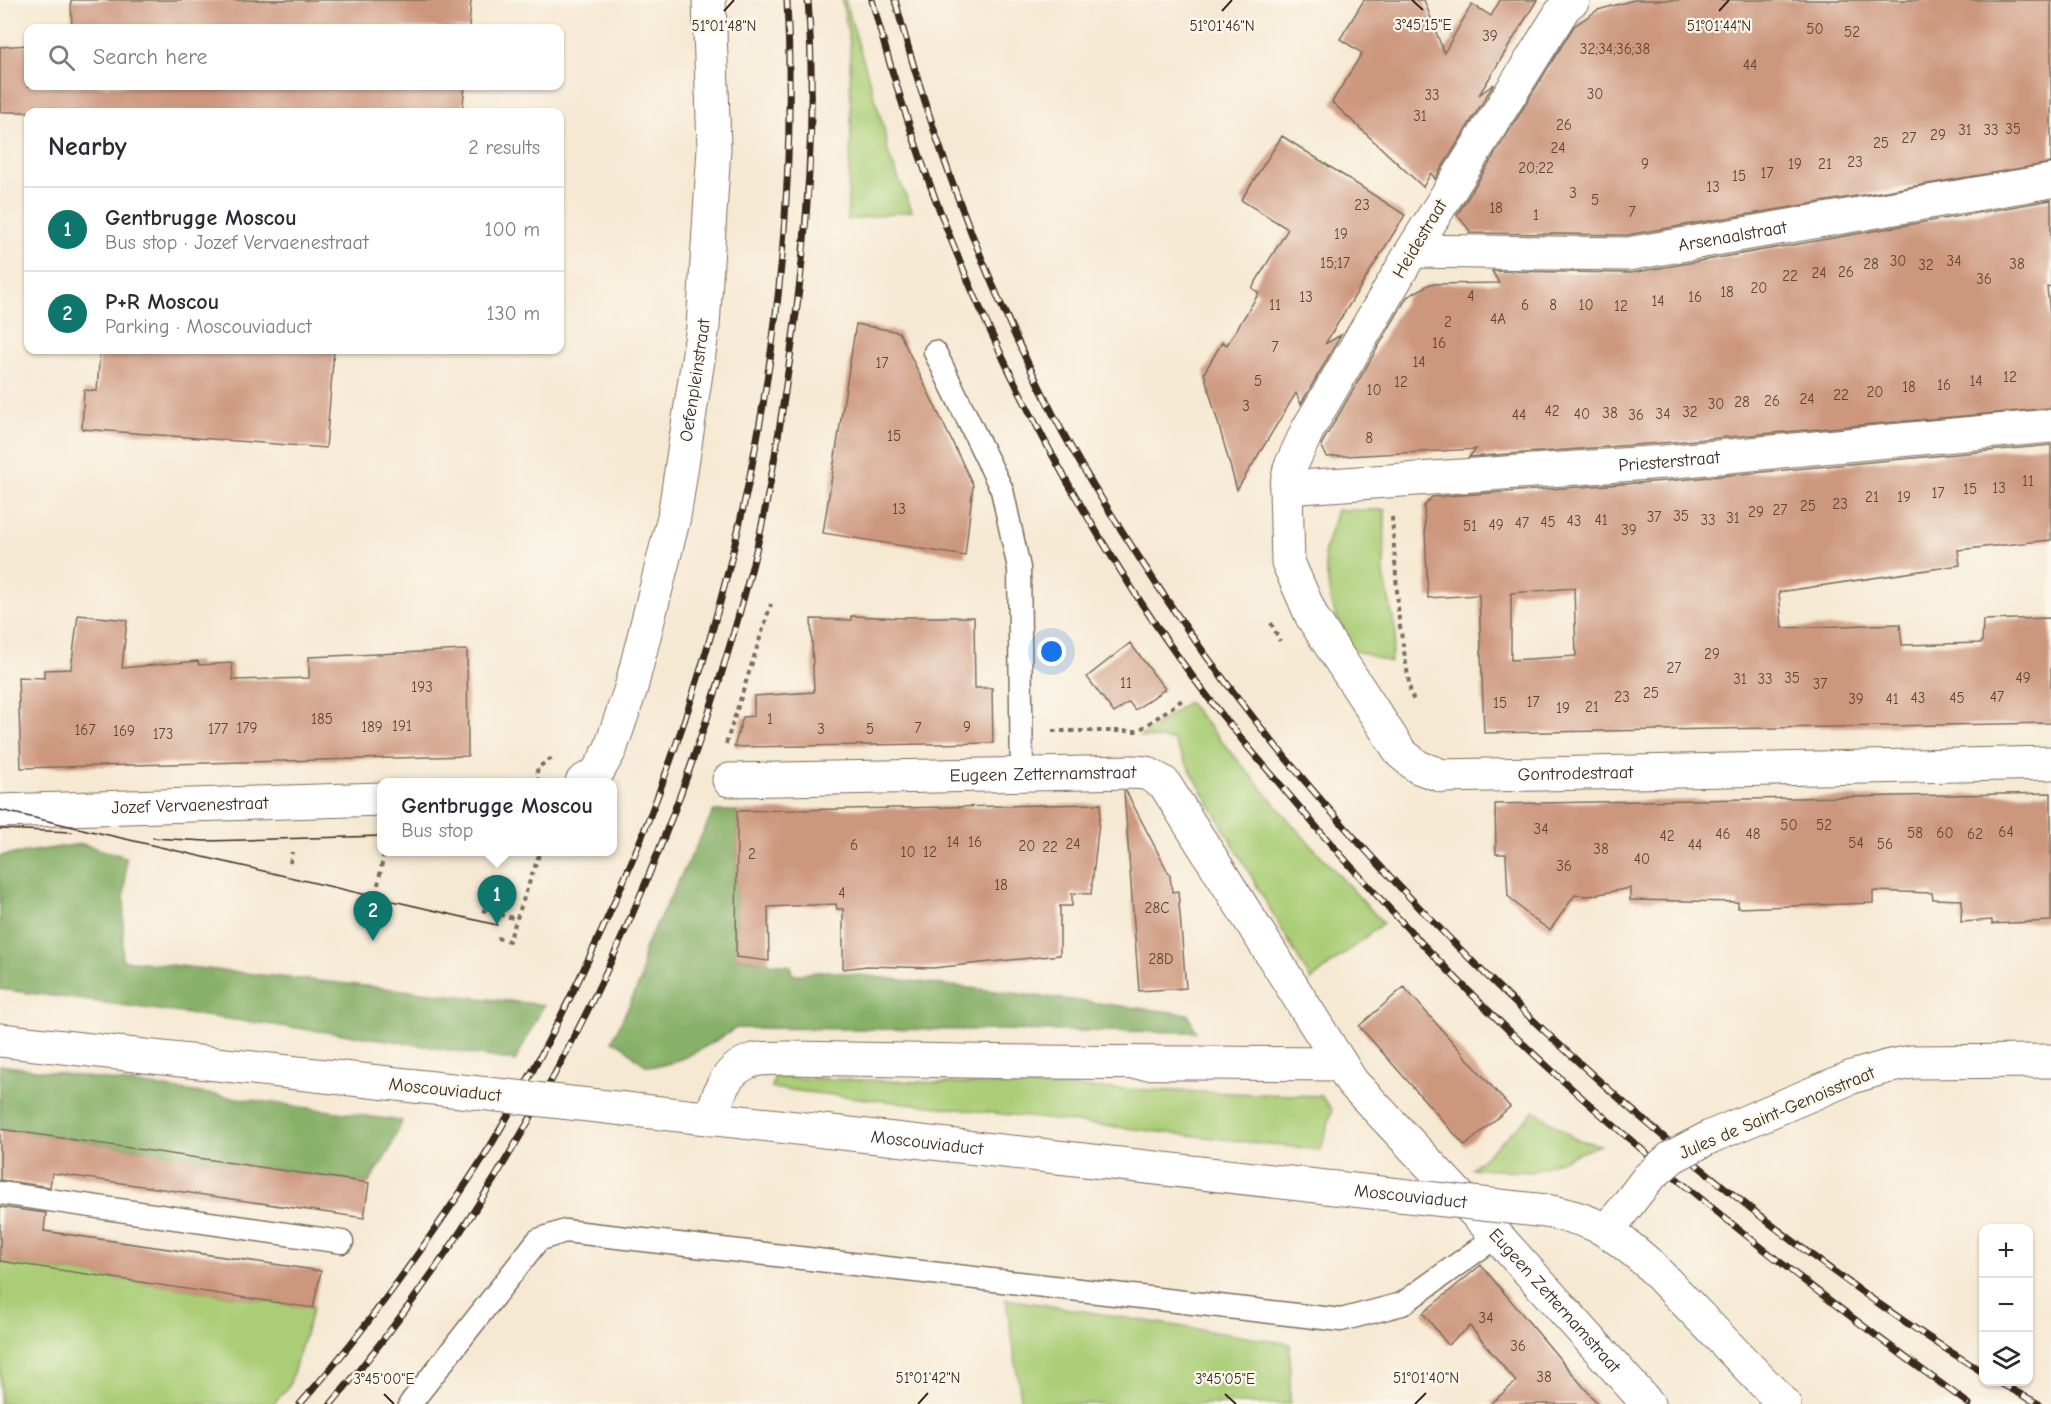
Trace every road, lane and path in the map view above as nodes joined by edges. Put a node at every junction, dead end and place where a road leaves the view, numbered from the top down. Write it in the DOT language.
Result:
graph roads {
  1 [pos="709,0"];
  2 [pos="1573,0"];
  3 [pos="2051,181"];
  4 [pos="1412,251"];
  5 [pos="935,352"];
  6 [pos="2051,426"];
  7 [pos="1393,480"];
  8 [pos="1286,488"];
  9 [pos="771,604"];
  10 [pos="1185,698"];
  11 [pos="1417,705"];
  12 [pos="1051,731"];
  13 [pos="2051,763"];
  14 [pos="1022,773"];
  15 [pos="590,778"];
  16 [pos="729,780"];
  17 [pos="377,799"];
  18 [pos="0,811"];
  19 [pos="292,852"];
  20 [pos="383,856"];
  21 [pos="539,856"];
  22 [pos="290,863"];
  23 [pos="378,885"];
  24 [pos="482,910"];
  25 [pos="517,919"];
  26 [pos="497,938"];
  27 [pos="0,1040"];
  28 [pos="2051,1061"];
  29 [pos="1341,1064"];
  30 [pos="711,1119"];
  31 [pos="0,1193"];
  32 [pos="1608,1230"];
  33 [pos="1497,1236"];
  34 [pos="342,1242"];
  35 [pos="410,1404"];
  36 [pos="1648,1404"];
  37 [pos="1784,1404"];
  1 -- 15 [label="street, Oefenpleinstraat"];
  2 -- 4 [label="street, Heidestraat"];
  3 -- 4 [label="street, Arsenaalstraat"];
  4 -- 8 [label="street, Heidestraat"];
  5 -- 14 [label="lane"];
  6 -- 7 [label="street, Priesterstraat"];
  7 -- 8 [label="street, Priesterstraat"];
  7 -- 11 [label="path"];
  8 -- 13 [label="street, Gontrodestraat"];
  9 -- 16 [label="path"];
  10 -- 12 [label="path"];
  14 -- 16 [label="street, Eugeen Zetternamstraat"];
  14 -- 29 [label="street, Eugeen Zetternamstraat"];
  17 -- 18 [label="street, Jozef Vervaenestraat"];
  19 -- 22 [label="path"];
  20 -- 23 [label="path"];
  21 -- 25 [label="path"];
  24 -- 25 [label="path"];
  25 -- 26 [label="path"];
  27 -- 30 [label="street, Moscouviaduct, bridge"];
  28 -- 32 [label="street, Jules de Saint-Genoisstraat, bridge"];
  29 -- 30 [label="street"];
  29 -- 33 [label="street, Eugeen Zetternamstraat"];
  30 -- 32 [label="street, Moscouviaduct, bridge"];
  31 -- 34 [label="lane"];
  32 -- 37 [label="street, Moscouviaduct"];
  33 -- 35 [label="lane"];
  33 -- 36 [label="street, Eugeen Zetternamstraat"];
}
